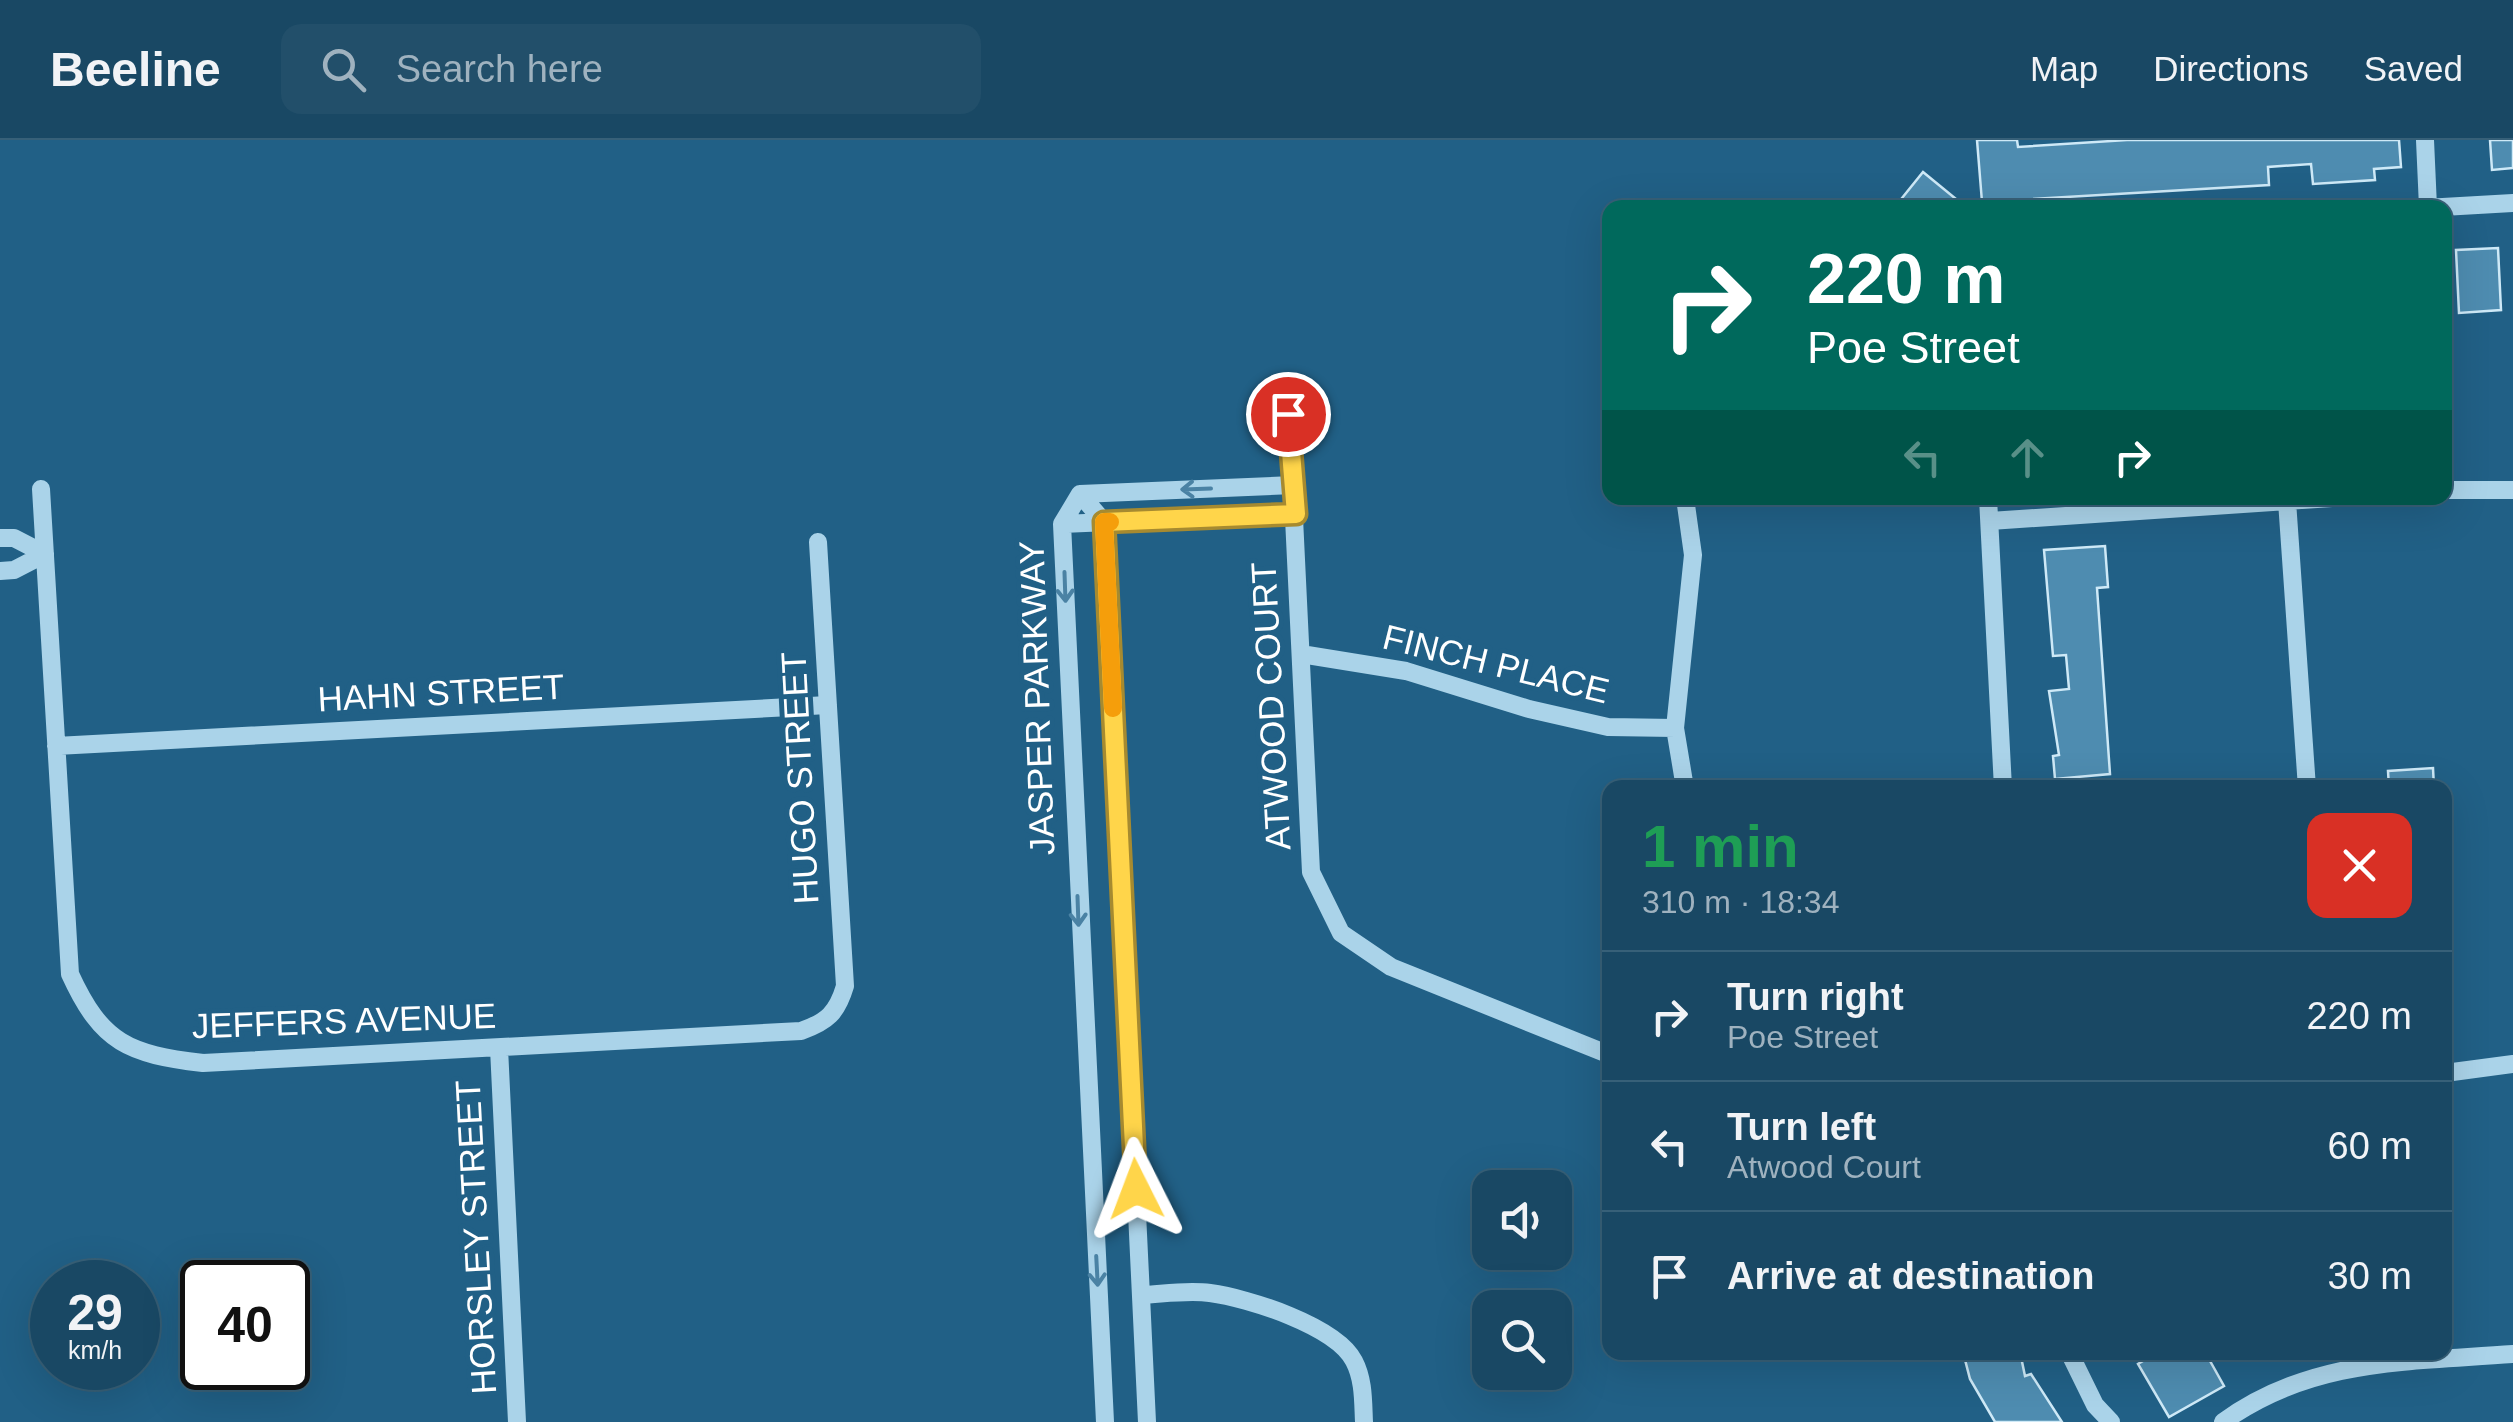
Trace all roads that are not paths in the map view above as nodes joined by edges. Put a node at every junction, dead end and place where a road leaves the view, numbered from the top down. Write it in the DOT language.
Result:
graph roads {
  1 [pos="2425,140"];
  2 [pos="2426,200"];
  3 [pos="2513,203"];
  4 [pos="2452,206"];
  5 [pos="1288,414"];
  6 [pos="1294,485"];
  7 [pos="41,489"];
  8 [pos="2452,490"];
  9 [pos="2513,490"];
  10 [pos="1080,494"];
  11 [pos="1686,505"];
  12 [pos="1989,505"];
  13 [pos="2231,505"];
  14 [pos="2288,505"];
  15 [pos="1296,514"];
  16 [pos="1104,522"];
  17 [pos="1990,522"];
  18 [pos="1062,524"];
  19 [pos="0,538"];
  20 [pos="818,542"];
  21 [pos="45,554"];
  22 [pos="0,570"];
  23 [pos="1301,654"];
  24 [pos="828,705"];
  25 [pos="1675,728"];
  26 [pos="56,746"];
  27 [pos="1684,780"];
  28 [pos="2002,780"];
  29 [pos="2306,780"];
  30 [pos="838,1010"];
  31 [pos="499,1048"];
  32 [pos="1602,1053"];
  33 [pos="2513,1064"];
  34 [pos="2452,1071"];
  35 [pos="1140,1295"];
  36 [pos="2513,1354"];
  37 [pos="2452,1358"];
  38 [pos="2073,1360"];
  39 [pos="2431,1360"];
  40 [pos="517,1422"];
  41 [pos="1105,1422"];
  42 [pos="1147,1422"];
  43 [pos="1364,1422"];
  44 [pos="2111,1422"];
  45 [pos="2223,1422"];
  1 -- 2 [label="street"];
  3 -- 4 [label="street"];
  5 -- 6 [label="street, ATWOOD COURT"];
  6 -- 10 [label="street, one-way"];
  6 -- 15 [label="street, ATWOOD COURT"];
  7 -- 21 [label="street, JEFFERS AVENUE"];
  8 -- 9 [label="street"];
  10 -- 16 [label="street, JASPER PARKWAY"];
  10 -- 18 [label="street, JASPER PARKWAY"];
  11 -- 25 [label="street"];
  12 -- 17 [label="street"];
  13 -- 17 [label="street"];
  14 -- 29 [label="street"];
  15 -- 16 [label="street"];
  15 -- 23 [label="street, ATWOOD COURT"];
  16 -- 18 [label="street"];
  16 -- 35 [label="street, JASPER PARKWAY"];
  17 -- 28 [label="street"];
  18 -- 41 [label="street, JASPER PARKWAY, one-way"];
  19 -- 21 [label="street"];
  20 -- 24 [label="street, HUGO STREET"];
  21 -- 22 [label="street"];
  21 -- 26 [label="street, JEFFERS AVENUE"];
  23 -- 25 [label="street, FINCH PLACE"];
  23 -- 32 [label="street, ATWOOD COURT"];
  24 -- 26 [label="street, HAHN STREET"];
  24 -- 30 [label="street, HUGO STREET"];
  25 -- 27 [label="street"];
  26 -- 31 [label="street, JEFFERS AVENUE"];
  30 -- 31 [label="street, JEFFERS AVENUE"];
  31 -- 40 [label="street, HORSLEY STREET"];
  33 -- 34 [label="street"];
  35 -- 42 [label="street, JASPER PARKWAY"];
  35 -- 43 [label="street"];
  36 -- 37 [label="street"];
  38 -- 44 [label="street"];
  39 -- 45 [label="street"];
}
